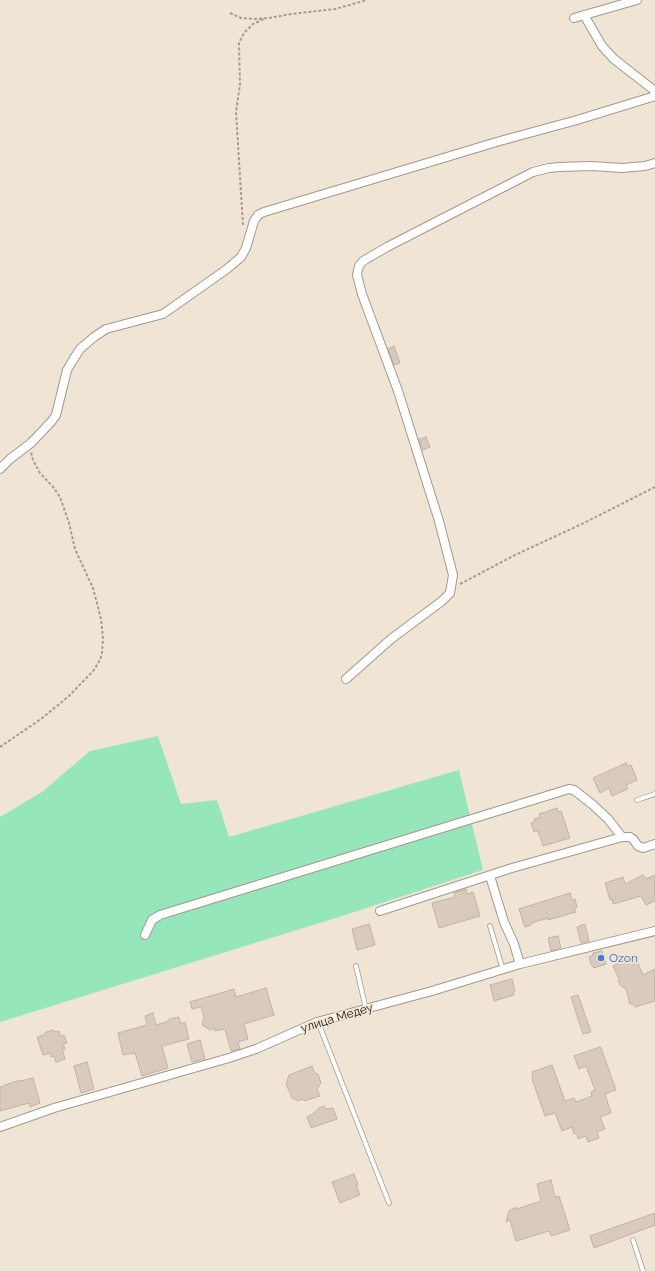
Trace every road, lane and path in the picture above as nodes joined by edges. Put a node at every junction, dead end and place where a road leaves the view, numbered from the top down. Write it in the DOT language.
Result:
graph roads {
  1 [pos="367,0"];
  2 [pos="637,0"];
  3 [pos="230,13"];
  4 [pos="584,15"];
  5 [pos="264,18"];
  6 [pos="574,18"];
  7 [pos="655,83"];
  8 [pos="646,85"];
  9 [pos="655,91"];
  10 [pos="655,96"];
  11 [pos="655,163"];
  12 [pos="244,228"];
  13 [pos="31,443"];
  14 [pos="0,469"];
  15 [pos="655,487"];
  16 [pos="466,581"];
  17 [pos="346,679"];
  18 [pos="0,747"];
  19 [pos="655,794"];
  20 [pos="637,800"];
  21 [pos="622,837"];
  22 [pos="655,844"];
  23 [pos="490,876"];
  24 [pos="380,911"];
  25 [pos="490,926"];
  26 [pos="655,931"];
  27 [pos="145,935"];
  28 [pos="520,964"];
  29 [pos="356,966"];
  30 [pos="503,970"];
  31 [pos="366,1009"];
  32 [pos="317,1022"];
  33 [pos="0,1127"];
  34 [pos="389,1203"];
  35 [pos="633,1240"];
  36 [pos="643,1271"];
  1 -- 5 [label="path"];
  2 -- 4 [label="street"];
  3 -- 5 [label="path"];
  4 -- 6 [label="street"];
  4 -- 8 [label="street"];
  5 -- 12 [label="path"];
  7 -- 8 [label="street"];
  8 -- 9 [label="street"];
  10 -- 13 [label="street"];
  11 -- 17 [label="street"];
  13 -- 14 [label="street"];
  13 -- 18 [label="path"];
  15 -- 16 [label="path"];
  19 -- 20 [label="lane"];
  21 -- 22 [label="street"];
  21 -- 23 [label="street"];
  21 -- 27 [label="street"];
  23 -- 24 [label="street"];
  23 -- 28 [label="street"];
  25 -- 30 [label="lane"];
  26 -- 28 [label="street, улица Медеу"];
  28 -- 30 [label="street, улица Медеу"];
  29 -- 31 [label="lane"];
  30 -- 31 [label="street, улица Медеу"];
  31 -- 32 [label="street, улица Медеу"];
  32 -- 33 [label="street, улица Медеу"];
  32 -- 34 [label="lane"];
  35 -- 36 [label="lane"];
}
